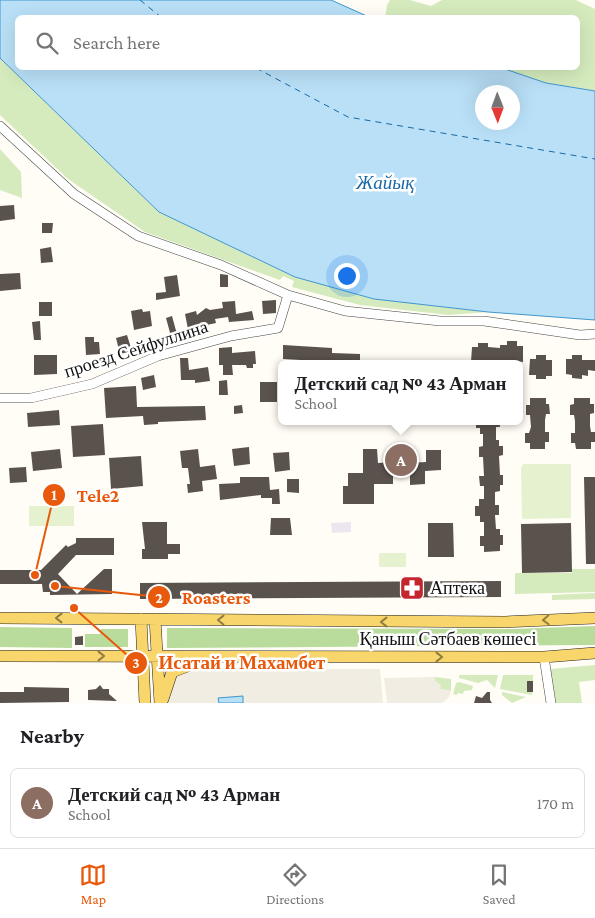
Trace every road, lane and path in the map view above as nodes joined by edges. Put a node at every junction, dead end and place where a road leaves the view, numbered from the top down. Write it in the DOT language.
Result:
graph roads {
  1 [pos="0,126"];
  2 [pos="288,294"];
  3 [pos="595,334"];
  4 [pos="0,398"];
  5 [pos="0,618"];
  6 [pos="595,618"];
  7 [pos="141,619"];
  8 [pos="155,619"];
  9 [pos="595,653"];
  10 [pos="0,656"];
  11 [pos="141,656"];
  12 [pos="156,656"];
  13 [pos="213,656"];
  14 [pos="544,657"];
  15 [pos="145,703"];
  16 [pos="161,703"];
  17 [pos="550,703"];
  1 -- 2 [label="street"];
  2 -- 3 [label="street"];
  2 -- 4 [label="street, проезд Сейфуллина"];
  7 -- 5 [label="main road, Қаныш Сәтбаев көшесі, one-way"];
  6 -- 8 [label="main road, Қаныш Сәтбаев көшесі, one-way"];
  7 -- 8 [label="main road, Қаныш Сәтбаев көшесі"];
  7 -- 11 [label="main road"];
  8 -- 12 [label="main road"];
  9 -- 14 [label="main road, Қаныш Сәтбаев көшесі"];
  10 -- 11 [label="main road, Қаныш Сәтбаев көшесі, one-way"];
  11 -- 12 [label="main road, Қаныш Сәтбаев көшесі"];
  11 -- 15 [label="main road"];
  12 -- 13 [label="main road, Қаныш Сәтбаев көшесі"];
  12 -- 16 [label="main road"];
  13 -- 14 [label="main road, Қаныш Сәтбаев көшесі, one-way"];
  13 -- 16 [label="main road"];
  14 -- 17 [label="street"];
}
